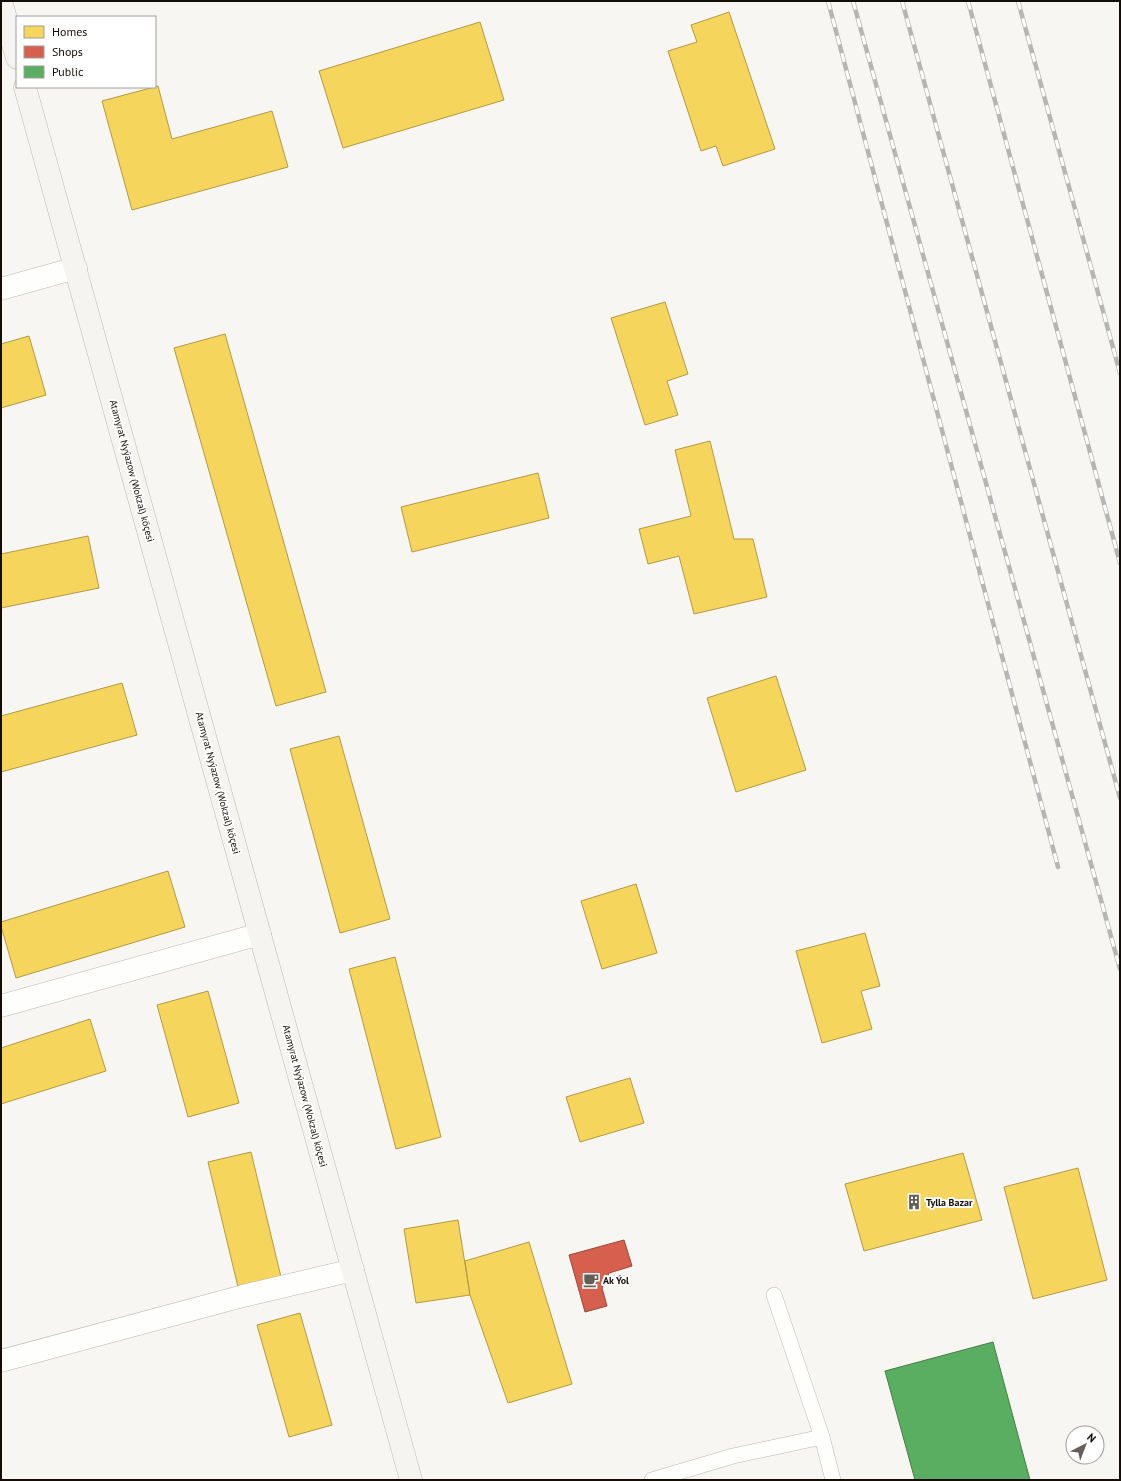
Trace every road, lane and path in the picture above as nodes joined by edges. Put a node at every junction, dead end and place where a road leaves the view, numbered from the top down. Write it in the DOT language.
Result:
graph roads {
  1 [pos="1,1"];
  2 [pos="16,54"];
  3 [pos="25,88"];
  4 [pos="76,268"];
  5 [pos="1,289"];
  6 [pos="260,934"];
  7 [pos="1,1006"];
  8 [pos="353,1270"];
  9 [pos="774,1296"];
  10 [pos="1,1361"];
  11 [pos="822,1437"];
  12 [pos="411,1480"];
  13 [pos="652,1480"];
  14 [pos="833,1480"];
  1 -- 2 [label="main road"];
  3 -- 4 [label="main road, Atamyrat Nyýazow (Wokzal) köçesi"];
  4 -- 5 [label="street"];
  4 -- 6 [label="main road, Atamyrat Nyýazow (Wokzal) köçesi"];
  6 -- 7 [label="street"];
  6 -- 8 [label="main road, Atamyrat Nyýazow (Wokzal) köçesi"];
  8 -- 10 [label="street"];
  8 -- 12 [label="main road, Atamyrat Nyýazow (Wokzal) köçesi"];
  9 -- 11 [label="lane"];
  11 -- 13 [label="lane"];
  11 -- 14 [label="lane"];
}
